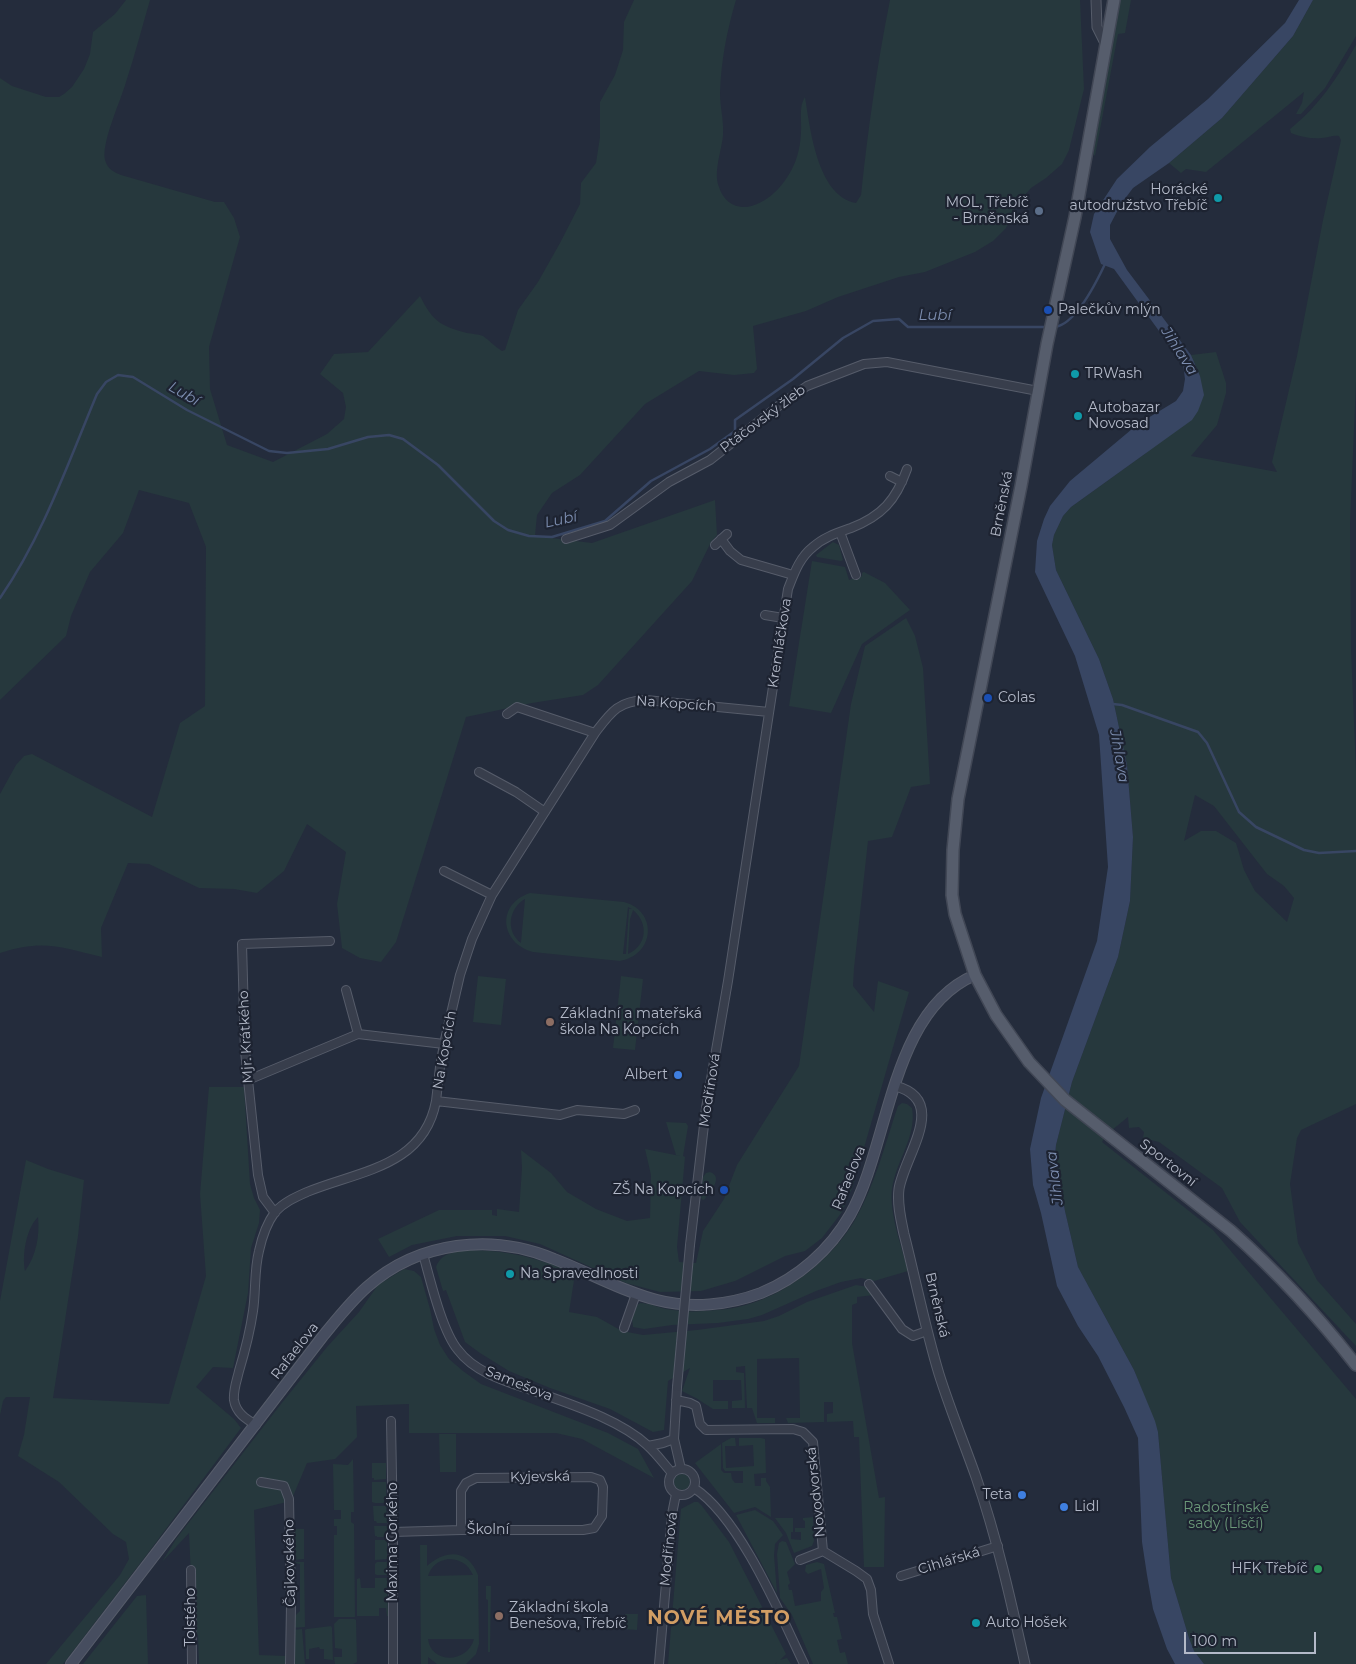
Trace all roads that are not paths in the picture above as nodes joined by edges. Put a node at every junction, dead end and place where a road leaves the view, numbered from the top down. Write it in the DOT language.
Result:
graph roads {
  1 [pos="1096,0"];
  2 [pos="1114,0"];
  3 [pos="1106,45"];
  4 [pos="1038,391"];
  5 [pos="907,469"];
  6 [pos="890,476"];
  7 [pos="902,482"];
  8 [pos="840,532"];
  9 [pos="566,539"];
  10 [pos="721,539"];
  11 [pos="793,575"];
  12 [pos="856,575"];
  13 [pos="765,615"];
  14 [pos="783,618"];
  15 [pos="769,712"];
  16 [pos="507,714"];
  17 [pos="595,733"];
  18 [pos="479,772"];
  19 [pos="545,812"];
  20 [pos="444,871"];
  21 [pos="492,894"];
  22 [pos="330,942"];
  23 [pos="975,975"];
  24 [pos="346,990"];
  25 [pos="358,1034"];
  26 [pos="444,1044"];
  27 [pos="248,1080"];
  28 [pos="895,1086"];
  29 [pos="436,1101"];
  30 [pos="635,1110"];
  31 [pos="275,1213"];
  32 [pos="422,1254"];
  33 [pos="869,1284"];
  34 [pos="636,1294"];
  35 [pos="624,1328"];
  36 [pos="927,1331"];
  37 [pos="1356,1365"];
  38 [pos="676,1400"];
  39 [pos="391,1421"];
  40 [pos="256,1425"];
  41 [pos="674,1439"];
  42 [pos="648,1446"];
  43 [pos="681,1469"];
  44 [pos="672,1473"];
  45 [pos="261,1482"];
  46 [pos="694,1488"];
  47 [pos="676,1494"];
  48 [pos="461,1530"];
  49 [pos="583,1530"];
  50 [pos="394,1532"];
  51 [pos="998,1546"];
  52 [pos="823,1551"];
  53 [pos="800,1560"];
  54 [pos="191,1570"];
  55 [pos="900,1576"];
  56 [pos="71,1664"];
  57 [pos="192,1664"];
  58 [pos="290,1664"];
  59 [pos="393,1664"];
  60 [pos="659,1664"];
  61 [pos="804,1664"];
  62 [pos="889,1664"];
  63 [pos="1025,1664"];
  1 -- 3 [label="street"];
  2 -- 3 [label="main road, Brněnská"];
  3 -- 4 [label="main road, Brněnská"];
  4 -- 9 [label="street, Ptáčovský žleb"];
  4 -- 23 [label="main road, Brněnská"];
  5 -- 7 [label="street, Kremláčkova"];
  6 -- 7 [label="street"];
  7 -- 8 [label="street, Kremláčkova"];
  8 -- 11 [label="street, Kremláčkova"];
  8 -- 12 [label="street"];
  10 -- 11 [label="street"];
  11 -- 14 [label="street, Kremláčkova"];
  13 -- 14 [label="street"];
  14 -- 15 [label="street, Kremláčkova"];
  15 -- 17 [label="street, Na Kopcích"];
  15 -- 38 [label="street, Modřínová, bridge"];
  16 -- 17 [label="street"];
  17 -- 19 [label="street, Na Kopcích"];
  18 -- 19 [label="street"];
  19 -- 21 [label="street, Na Kopcích"];
  20 -- 21 [label="street"];
  21 -- 26 [label="street, Na Kopcích"];
  22 -- 27 [label="street, Mjr. Krátkého"];
  23 -- 28 [label="main road"];
  23 -- 37 [label="main road, Sportovní"];
  24 -- 25 [label="street"];
  25 -- 26 [label="street"];
  25 -- 27 [label="street"];
  26 -- 29 [label="street, Na Kopcích"];
  27 -- 31 [label="street, Mjr. Krátkého"];
  28 -- 34 [label="main road, Rafaelova"];
  28 -- 36 [label="street, Brněnská"];
  29 -- 30 [label="street, Na Kopcích"];
  29 -- 31 [label="street"];
  31 -- 40 [label="street"];
  32 -- 34 [label="main road, Rafaelova"];
  32 -- 40 [label="main road, Rafaelova"];
  32 -- 42 [label="street, Samešova"];
  33 -- 36 [label="street"];
  34 -- 35 [label="street"];
  36 -- 51 [label="street, Brněnská"];
  38 -- 41 [label="street, Modřínová"];
  38 -- 52 [label="street, Novodvorská"];
  39 -- 50 [label="street, Maxima Gorkého"];
  40 -- 56 [label="main road, Rafaelova"];
  41 -- 42 [label="street"];
  41 -- 43 [label="street, Modřínová"];
  42 -- 44 [label="street, Samešova"];
  43 -- 44 [label="street"];
  43 -- 46 [label="street"];
  44 -- 47 [label="street"];
  45 -- 58 [label="street, Čajkovského"];
  46 -- 47 [label="street"];
  46 -- 61 [label="street"];
  47 -- 60 [label="street, Modřínová"];
  48 -- 49 [label="street, Školní"];
  48 -- 49 [label="street, Kyjevská"];
  48 -- 50 [label="street, Školní"];
  50 -- 59 [label="street, Maxima Gorkého"];
  51 -- 55 [label="street, Cihlářská"];
  51 -- 63 [label="street, Brněnská"];
  52 -- 53 [label="street, Novodvorská"];
  52 -- 62 [label="street, Novodvorská"];
  54 -- 57 [label="street, Tolstého"];
}
